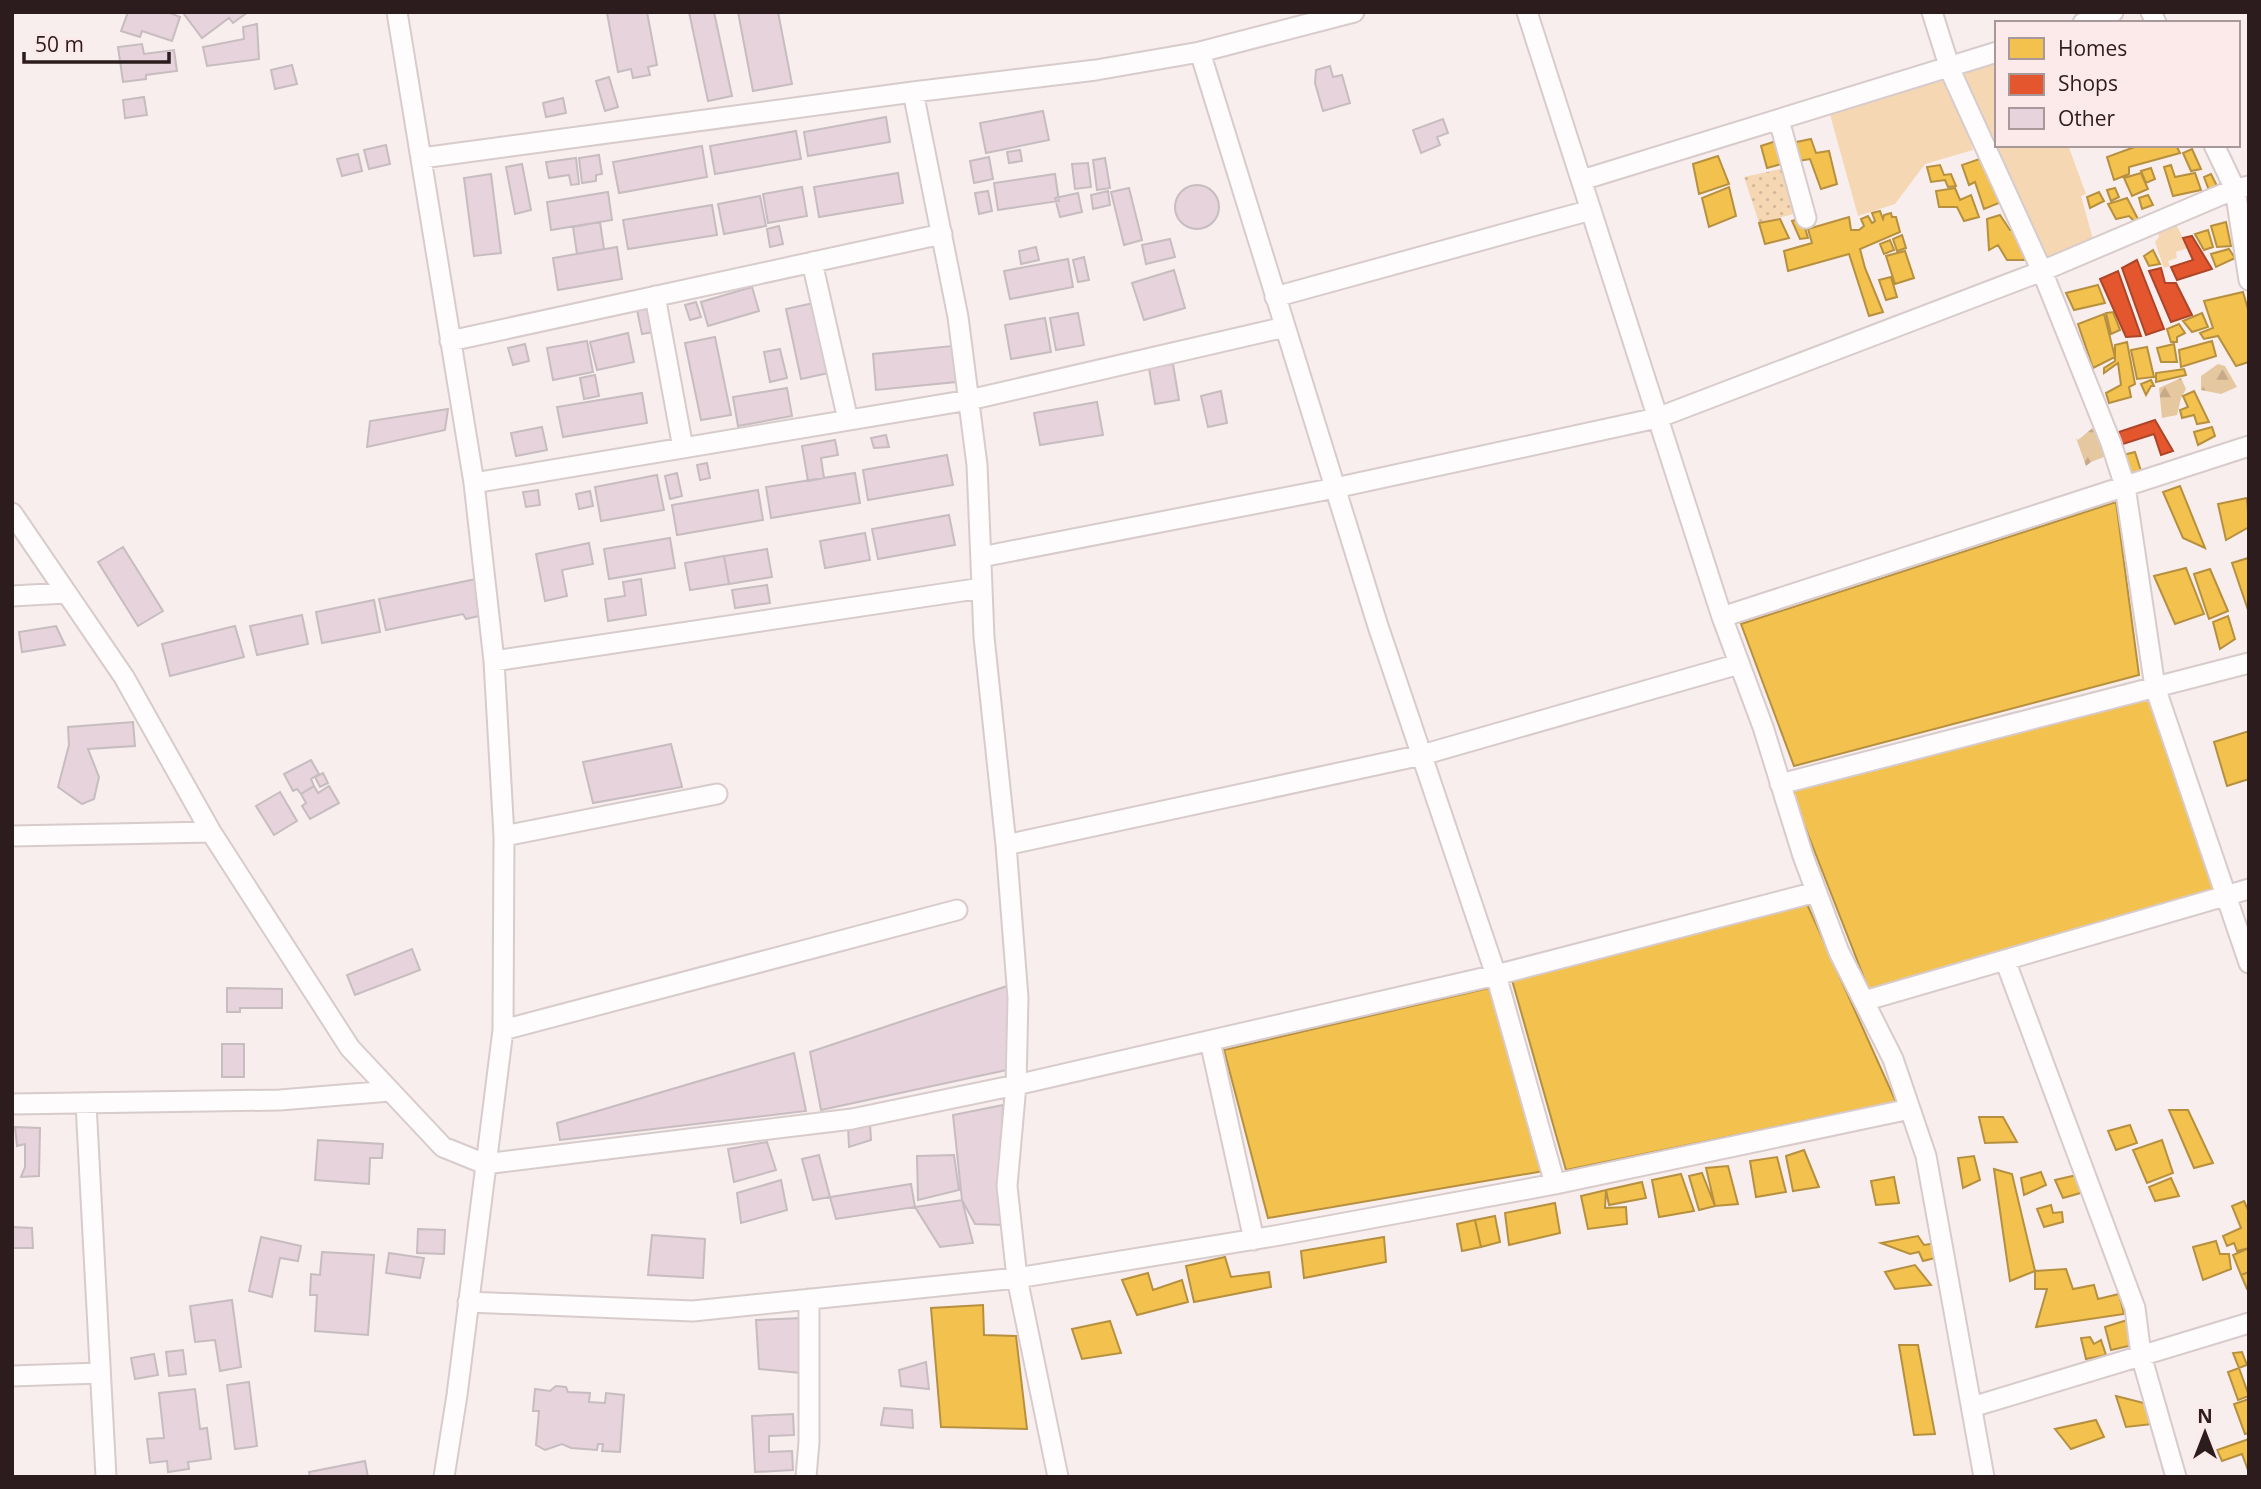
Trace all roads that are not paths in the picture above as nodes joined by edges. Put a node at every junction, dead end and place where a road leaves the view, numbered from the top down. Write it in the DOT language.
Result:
graph roads {
  1 [pos="397,12"];
  2 [pos="1354,12"];
  3 [pos="1527,12"];
  4 [pos="1932,12"];
  5 [pos="2113,12"];
  6 [pos="2088,21"];
  7 [pos="1199,52"];
  8 [pos="1995,53"];
  9 [pos="1950,68"];
  10 [pos="913,92"];
  11 [pos="1779,120"];
  12 [pos="2215,147"];
  13 [pos="422,158"];
  14 [pos="1582,180"];
  15 [pos="2242,187"];
  16 [pos="1591,210"];
  17 [pos="1806,218"];
  18 [pos="942,234"];
  19 [pos="812,262"];
  20 [pos="2042,271"];
  21 [pos="2249,280"];
  22 [pos="655,296"];
  23 [pos="1275,297"];
  24 [pos="1285,327"];
  25 [pos="450,341"];
  26 [pos="969,400"];
  27 [pos="1657,418"];
  28 [pos="848,420"];
  29 [pos="2249,446"];
  30 [pos="682,448"];
  31 [pos="474,483"];
  32 [pos="2124,486"];
  33 [pos="1335,488"];
  34 [pos="12,513"];
  35 [pos="981,558"];
  36 [pos="982,588"];
  37 [pos="66,593"];
  38 [pos="12,596"];
  39 [pos="1722,617"];
  40 [pos="494,661"];
  41 [pos="2249,663"];
  42 [pos="1739,664"];
  43 [pos="2155,687"];
  44 [pos="1422,755"];
  45 [pos="1780,784"];
  46 [pos="717,794"];
  47 [pos="211,832"];
  48 [pos="12,836"];
  49 [pos="504,836"];
  50 [pos="1006,845"];
  51 [pos="2249,889"];
  52 [pos="1816,892"];
  53 [pos="2227,895"];
  54 [pos="957,910"];
  55 [pos="2006,960"];
  56 [pos="2249,963"];
  57 [pos="1496,975"];
  58 [pos="1864,1001"];
  59 [pos="503,1030"];
  60 [pos="1210,1041"];
  61 [pos="1016,1085"];
  62 [pos="390,1091"];
  63 [pos="12,1104"];
  64 [pos="86,1104"];
  65 [pos="1910,1109"];
  66 [pos="485,1164"];
  67 [pos="1555,1184"];
  68 [pos="1254,1240"];
  69 [pos="1017,1278"];
  70 [pos="809,1299"];
  71 [pos="468,1302"];
  72 [pos="2249,1323"];
  73 [pos="2141,1354"];
  74 [pos="100,1373"];
  75 [pos="12,1376"];
  76 [pos="1972,1407"];
  77 [pos="107,1477"];
  78 [pos="444,1477"];
  79 [pos="806,1477"];
  80 [pos="1058,1477"];
  81 [pos="1984,1477"];
  82 [pos="2176,1477"];
  1 -- 13 [label="street"];
  2 -- 7 [label="street"];
  3 -- 14 [label="street"];
  4 -- 9 [label="street"];
  5 -- 6 [label="street"];
  7 -- 10 [label="street"];
  7 -- 23 [label="street"];
  8 -- 9 [label="street"];
  9 -- 11 [label="street"];
  9 -- 20 [label="street"];
  10 -- 13 [label="street"];
  10 -- 18 [label="street"];
  11 -- 14 [label="street"];
  11 -- 17 [label="street"];
  12 -- 15 [label="street"];
  13 -- 25 [label="street"];
  14 -- 16 [label="street"];
  15 -- 20 [label="street"];
  15 -- 21 [label="street"];
  16 -- 23 [label="street"];
  16 -- 27 [label="street"];
  18 -- 19 [label="street"];
  18 -- 26 [label="street"];
  19 -- 22 [label="street"];
  19 -- 28 [label="street"];
  20 -- 27 [label="street"];
  20 -- 32 [label="street"];
  22 -- 25 [label="street"];
  22 -- 30 [label="street"];
  23 -- 24 [label="street"];
  24 -- 26 [label="street"];
  24 -- 33 [label="street"];
  25 -- 31 [label="street"];
  26 -- 28 [label="street"];
  26 -- 35 [label="street"];
  27 -- 33 [label="street"];
  27 -- 39 [label="street"];
  28 -- 30 [label="street"];
  29 -- 32 [label="street"];
  30 -- 31 [label="street"];
  31 -- 40 [label="street"];
  32 -- 39 [label="street"];
  32 -- 43 [label="street"];
  33 -- 35 [label="street"];
  33 -- 44 [label="street"];
  34 -- 37 [label="street"];
  35 -- 36 [label="street"];
  36 -- 40 [label="street"];
  36 -- 50 [label="street"];
  37 -- 38 [label="street"];
  37 -- 47 [label="street"];
  39 -- 42 [label="street"];
  40 -- 49 [label="street"];
  41 -- 43 [label="street"];
  42 -- 44 [label="street"];
  42 -- 45 [label="street"];
  43 -- 45 [label="street"];
  43 -- 53 [label="street"];
  44 -- 50 [label="street"];
  44 -- 57 [label="street"];
  45 -- 52 [label="street"];
  46 -- 49 [label="street"];
  47 -- 48 [label="street"];
  47 -- 62 [label="street"];
  49 -- 59 [label="street"];
  50 -- 61 [label="street"];
  51 -- 53 [label="street"];
  52 -- 57 [label="street"];
  52 -- 58 [label="street"];
  53 -- 55 [label="street"];
  53 -- 56 [label="street"];
  54 -- 59 [label="street"];
  55 -- 58 [label="street"];
  55 -- 73 [label="street"];
  57 -- 60 [label="street"];
  57 -- 67 [label="street"];
  58 -- 65 [label="street"];
  59 -- 66 [label="street"];
  60 -- 61 [label="street"];
  60 -- 68 [label="street"];
  61 -- 66 [label="street"];
  61 -- 69 [label="street"];
  62 -- 64 [label="street"];
  62 -- 66 [label="street"];
  63 -- 64 [label="street"];
  64 -- 74 [label="street"];
  65 -- 67 [label="street"];
  65 -- 76 [label="street"];
  66 -- 71 [label="street"];
  67 -- 68 [label="street"];
  68 -- 69 [label="street"];
  69 -- 70 [label="street"];
  69 -- 80 [label="street"];
  70 -- 71 [label="street"];
  70 -- 79 [label="street"];
  71 -- 78 [label="street"];
  72 -- 73 [label="street"];
  73 -- 76 [label="street"];
  73 -- 82 [label="street"];
  74 -- 75 [label="street"];
  74 -- 77 [label="street"];
  76 -- 81 [label="street"];
}
